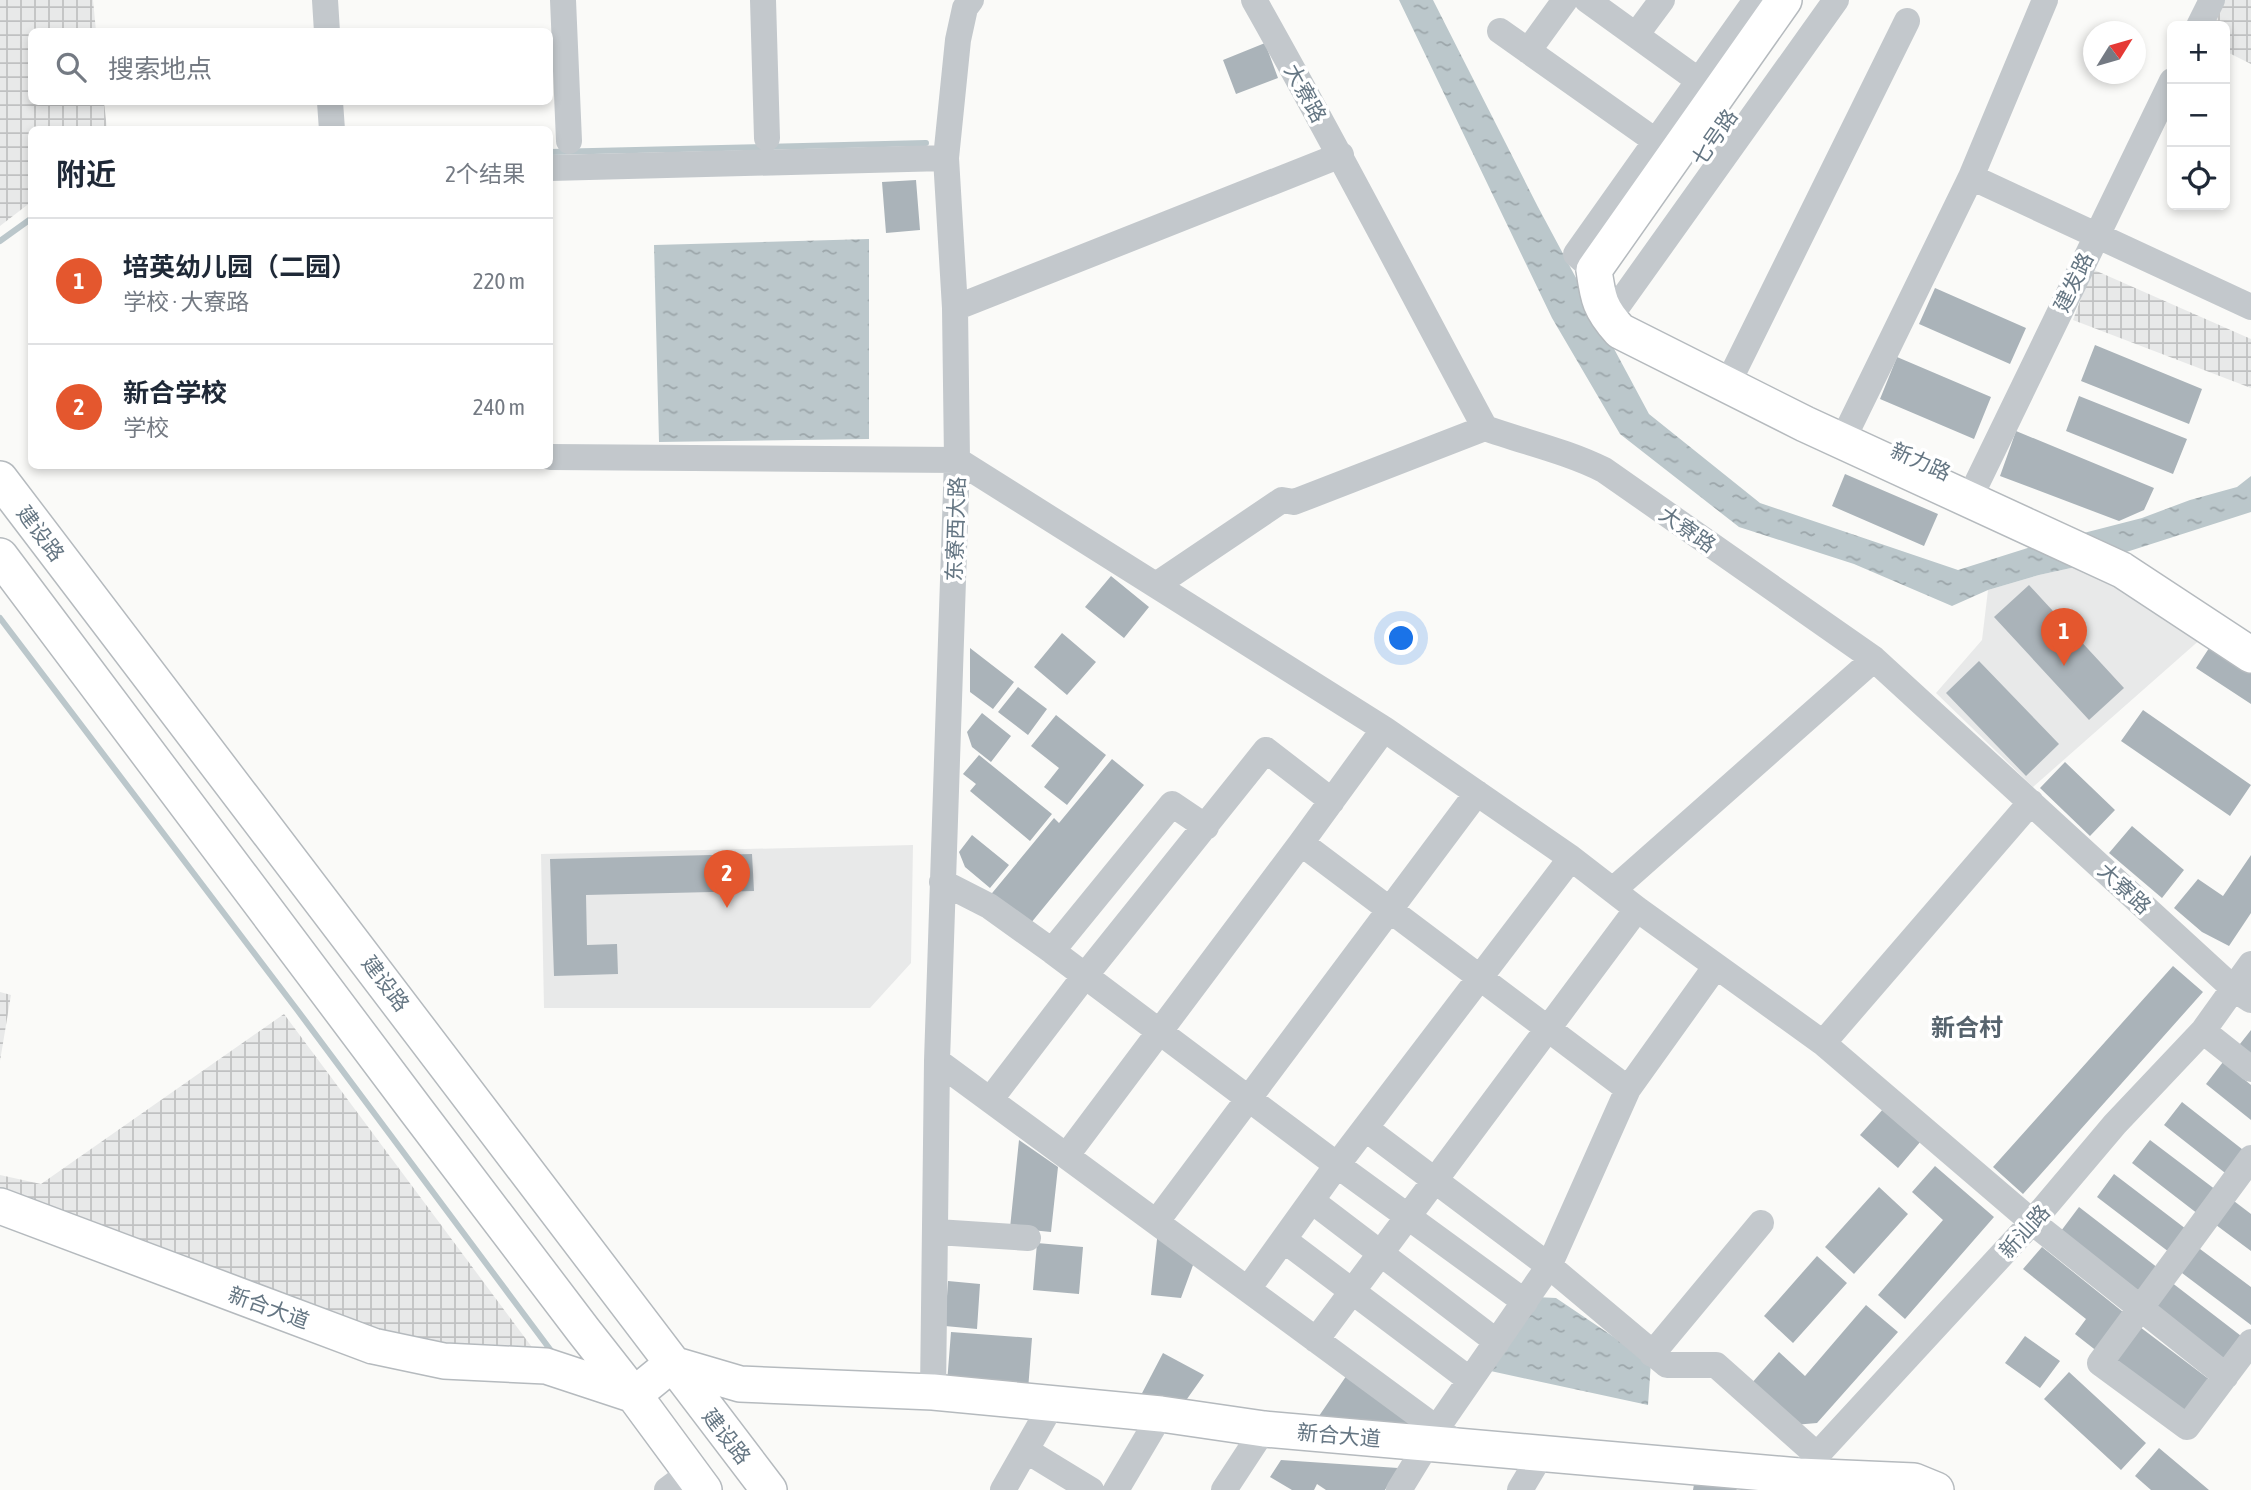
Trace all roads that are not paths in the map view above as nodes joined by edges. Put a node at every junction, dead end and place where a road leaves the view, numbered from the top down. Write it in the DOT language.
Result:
graph roads {
  1 [pos="325,0"];
  2 [pos="563,0"];
  3 [pos="763,0"];
  4 [pos="971,0"];
  5 [pos="1254,0"];
  6 [pos="1565,0"];
  7 [pos="1587,0"];
  8 [pos="1662,0"];
  9 [pos="1756,0"];
  10 [pos="1784,0"];
  11 [pos="1809,0"];
  12 [pos="1836,0"];
  13 [pos="2045,0"];
  14 [pos="2212,0"];
  15 [pos="1907,21"];
  16 [pos="2202,21"];
  17 [pos="327,28"];
  18 [pos="1500,31"];
  19 [pos="1636,36"];
  20 [pos="1528,51"];
  21 [pos="2171,84"];
  22 [pos="1708,87"];
  23 [pos="330,105"];
  24 [pos="332,126"];
  25 [pos="767,138"];
  26 [pos="569,141"];
  27 [pos="1666,148"];
  28 [pos="1341,155"];
  29 [pos="946,158"];
  30 [pos="553,168"];
  31 [pos="1970,177"];
  32 [pos="2096,235"];
  33 [pos="1611,282"];
  34 [pos="2251,306"];
  35 [pos="955,308"];
  36 [pos="1654,340"];
  37 [pos="1733,373"];
  38 [pos="1485,428"];
  39 [pos="1848,429"];
  40 [pos="553,457"];
  41 [pos="957,460"];
  42 [pos="0,479"];
  43 [pos="1976,485"];
  44 [pos="2053,528"];
  45 [pos="0,556"];
  46 [pos="2132,566"];
  47 [pos="1157,585"];
  48 [pos="2251,635"];
  49 [pos="2251,655"];
  50 [pos="1874,659"];
  51 [pos="1384,729"];
  52 [pos="1477,793"];
  53 [pos="1332,802"];
  54 [pos="2031,802"];
  55 [pos="1206,827"];
  56 [pos="1301,843"];
  57 [pos="1571,858"];
  58 [pos="942,882"];
  59 [pos="1613,890"];
  60 [pos="1637,908"];
  61 [pos="1391,910"];
  62 [pos="1052,951"];
  63 [pos="2251,964"];
  64 [pos="1716,966"];
  65 [pos="1084,977"];
  66 [pos="1479,979"];
  67 [pos="2243,994"];
  68 [pos="1548,1030"];
  69 [pos="2203,1031"];
  70 [pos="1158,1032"];
  71 [pos="1823,1043"];
  72 [pos="937,1061"];
  73 [pos="2251,1069"];
  74 [pos="1628,1089"];
  75 [pos="1250,1099"];
  76 [pos="990,1100"];
  77 [pos="1365,1128"];
  78 [pos="1067,1155"];
  79 [pos="2251,1158"];
  80 [pos="1337,1165"];
  81 [pos="1435,1180"];
  82 [pos="1312,1201"];
  83 [pos="0,1206"];
  84 [pos="1408,1216"];
  85 [pos="1157,1221"];
  86 [pos="2032,1222"];
  87 [pos="1762,1223"];
  88 [pos="937,1232"];
  89 [pos="1028,1238"];
  90 [pos="1284,1240"];
  91 [pos="1380,1254"];
  92 [pos="1549,1266"];
  93 [pos="1248,1289"];
  94 [pos="1352,1292"];
  95 [pos="1525,1302"];
  96 [pos="2140,1309"];
  97 [pos="1316,1340"];
  98 [pos="1497,1342"];
  99 [pos="2251,1342"];
  100 [pos="1653,1354"];
  101 [pos="672,1364"];
  102 [pos="2226,1376"];
  103 [pos="1470,1380"];
  104 [pos="933,1392"];
  105 [pos="634,1395"];
  106 [pos="1052,1404"];
  107 [pos="1161,1415"];
  108 [pos="1264,1429"];
  109 [pos="1442,1438"];
  110 [pos="1027,1451"];
  111 [pos="1542,1453"];
  112 [pos="1812,1478"];
  113 [pos="687,1484"];
  114 [pos="1005,1489"];
  115 [pos="769,1490"];
  116 [pos="1091,1490"];
  117 [pos="1116,1490"];
  118 [pos="1224,1490"];
  119 [pos="1399,1490"];
  120 [pos="1520,1490"];
  121 [pos="1936,1490"];
  1 -- 17 [label="street"];
  2 -- 26 [label="street"];
  3 -- 25 [label="street"];
  4 -- 29 [label="street, 东寮西大路"];
  5 -- 28 [label="street, 大寮路"];
  6 -- 20 [label="street"];
  7 -- 19 [label="street"];
  8 -- 19 [label="street"];
  9 -- 22 [label="street"];
  10 -- 22 [label="main road, 七号路"];
  11 -- 33 [label="main road, 七号路"];
  12 -- 33 [label="street"];
  13 -- 31 [label="street"];
  14 -- 16 [label="street"];
  15 -- 37 [label="street"];
  18 -- 20 [label="street"];
  19 -- 22 [label="street"];
  20 -- 27 [label="street"];
  21 -- 32 [label="street, 建发路"];
  22 -- 27 [label="main road, 七号路"];
  23 -- 24 [label="street"];
  27 -- 33 [label="main road, 七号路"];
  28 -- 35 [label="street"];
  28 -- 38 [label="street, 大寮路"];
  29 -- 30 [label="street"];
  29 -- 35 [label="street, 东寮西大路"];
  31 -- 32 [label="street"];
  31 -- 39 [label="street"];
  32 -- 34 [label="street"];
  32 -- 43 [label="street, 建发路"];
  33 -- 36 [label="main road, 新力路"];
  35 -- 41 [label="street, 东寮西大路"];
  36 -- 37 [label="main road, 新力路"];
  36 -- 44 [label="main road"];
  37 -- 39 [label="main road, 新力路"];
  38 -- 47 [label="street"];
  38 -- 50 [label="street, 大寮路"];
  39 -- 43 [label="main road, 新力路"];
  40 -- 41 [label="street"];
  41 -- 47 [label="street"];
  41 -- 58 [label="street, 东寮西大路"];
  42 -- 101 [label="main road, 建设路"];
  43 -- 44 [label="main road, 新力路"];
  44 -- 46 [label="main road, 新力路"];
  45 -- 105 [label="main road"];
  46 -- 48 [label="main road, 新力路"];
  46 -- 49 [label="main road"];
  47 -- 51 [label="street"];
  50 -- 54 [label="street, 大寮路"];
  50 -- 59 [label="street"];
  51 -- 52 [label="street"];
  51 -- 53 [label="street"];
  52 -- 57 [label="street"];
  52 -- 61 [label="street"];
  53 -- 55 [label="street"];
  53 -- 56 [label="street"];
  54 -- 67 [label="street, 大寮路"];
  54 -- 71 [label="street"];
  55 -- 62 [label="street"];
  55 -- 65 [label="street"];
  56 -- 61 [label="street"];
  56 -- 70 [label="street"];
  57 -- 59 [label="street"];
  57 -- 66 [label="street"];
  58 -- 62 [label="street"];
  58 -- 72 [label="street, 东寮西大路"];
  59 -- 60 [label="street"];
  60 -- 64 [label="street"];
  60 -- 68 [label="street"];
  61 -- 66 [label="street"];
  61 -- 75 [label="street"];
  62 -- 65 [label="street"];
  63 -- 67 [label="street, 新汕路"];
  64 -- 71 [label="street"];
  64 -- 74 [label="street"];
  65 -- 70 [label="street"];
  65 -- 76 [label="street"];
  66 -- 68 [label="street"];
  66 -- 77 [label="street"];
  67 -- 69 [label="street, 新汕路"];
  68 -- 74 [label="street"];
  68 -- 81 [label="street"];
  69 -- 73 [label="street"];
  69 -- 86 [label="street, 新汕路"];
  70 -- 75 [label="street"];
  70 -- 78 [label="street"];
  71 -- 86 [label="street"];
  72 -- 76 [label="street"];
  72 -- 88 [label="street, 东寮西大路"];
  74 -- 92 [label="street"];
  75 -- 80 [label="street"];
  75 -- 85 [label="street"];
  76 -- 78 [label="street"];
  77 -- 80 [label="street"];
  77 -- 81 [label="street"];
  78 -- 85 [label="street"];
  79 -- 96 [label="street"];
  80 -- 82 [label="street"];
  80 -- 84 [label="street"];
  81 -- 84 [label="street"];
  81 -- 92 [label="street"];
  82 -- 90 [label="street"];
  82 -- 91 [label="street"];
  83 -- 105 [label="main road, 新合大道"];
  84 -- 91 [label="street"];
  84 -- 95 [label="street"];
  85 -- 93 [label="street"];
  86 -- 96 [label="street"];
  86 -- 112 [label="street, 新汕路"];
  87 -- 100 [label="street"];
  88 -- 89 [label="street"];
  88 -- 104 [label="street, 东寮西大路"];
  90 -- 93 [label="street"];
  90 -- 94 [label="street"];
  91 -- 94 [label="street"];
  91 -- 98 [label="street"];
  92 -- 95 [label="street"];
  92 -- 100 [label="street"];
  93 -- 97 [label="street"];
  94 -- 97 [label="street"];
  94 -- 103 [label="street"];
  95 -- 98 [label="street"];
  96 -- 102 [label="street"];
  96 -- 102 [label="street"];
  97 -- 109 [label="street"];
  98 -- 103 [label="street"];
  99 -- 102 [label="street"];
  100 -- 112 [label="street"];
  101 -- 104 [label="main road, 新合大道"];
  101 -- 105 [label="main road"];
  101 -- 115 [label="main road, 建设路"];
  103 -- 109 [label="street"];
  104 -- 106 [label="main road, 新合大道"];
  105 -- 113 [label="main road"];
  106 -- 107 [label="main road, 新合大道"];
  106 -- 110 [label="street"];
  107 -- 108 [label="main road, 新合大道"];
  107 -- 117 [label="street"];
  108 -- 109 [label="main road, 新合大道"];
  108 -- 118 [label="street"];
  109 -- 111 [label="main road, 新合大道"];
  109 -- 119 [label="street"];
  110 -- 114 [label="street"];
  110 -- 116 [label="street"];
  111 -- 112 [label="main road, 新合大道"];
  111 -- 120 [label="street"];
  112 -- 121 [label="main road, 新合大道"];
}
